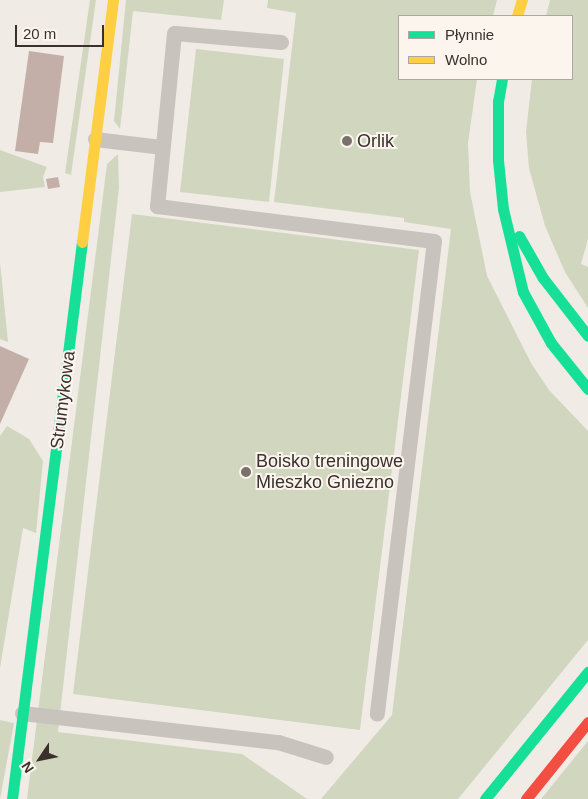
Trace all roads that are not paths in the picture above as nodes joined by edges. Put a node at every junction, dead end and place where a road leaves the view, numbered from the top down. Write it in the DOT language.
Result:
graph roads {
  1 [pos="113,0"];
  2 [pos="522,0"];
  3 [pos="517,15"];
  4 [pos="281,42"];
  5 [pos="502,80"];
  6 [pos="95,139"];
  7 [pos="162,147"];
  8 [pos="503,209"];
  9 [pos="588,336"];
  10 [pos="588,389"];
  11 [pos="588,672"];
  12 [pos="22,713"];
  13 [pos="377,714"];
  14 [pos="588,722"];
  15 [pos="326,756"];
  16 [pos="12,799"];
  17 [pos="485,799"];
  18 [pos="526,799"];
  1 -- 6 [label="street, Strumykowa"];
  2 -- 3 [label="street"];
  4 -- 7 [label="lane"];
  5 -- 8 [label="street"];
  6 -- 7 [label="lane"];
  6 -- 12 [label="street, Strumykowa"];
  7 -- 13 [label="lane"];
  8 -- 9 [label="street"];
  8 -- 10 [label="street"];
  11 -- 17 [label="street"];
  12 -- 15 [label="lane"];
  12 -- 16 [label="street, Strumykowa"];
  14 -- 18 [label="street"];
}
